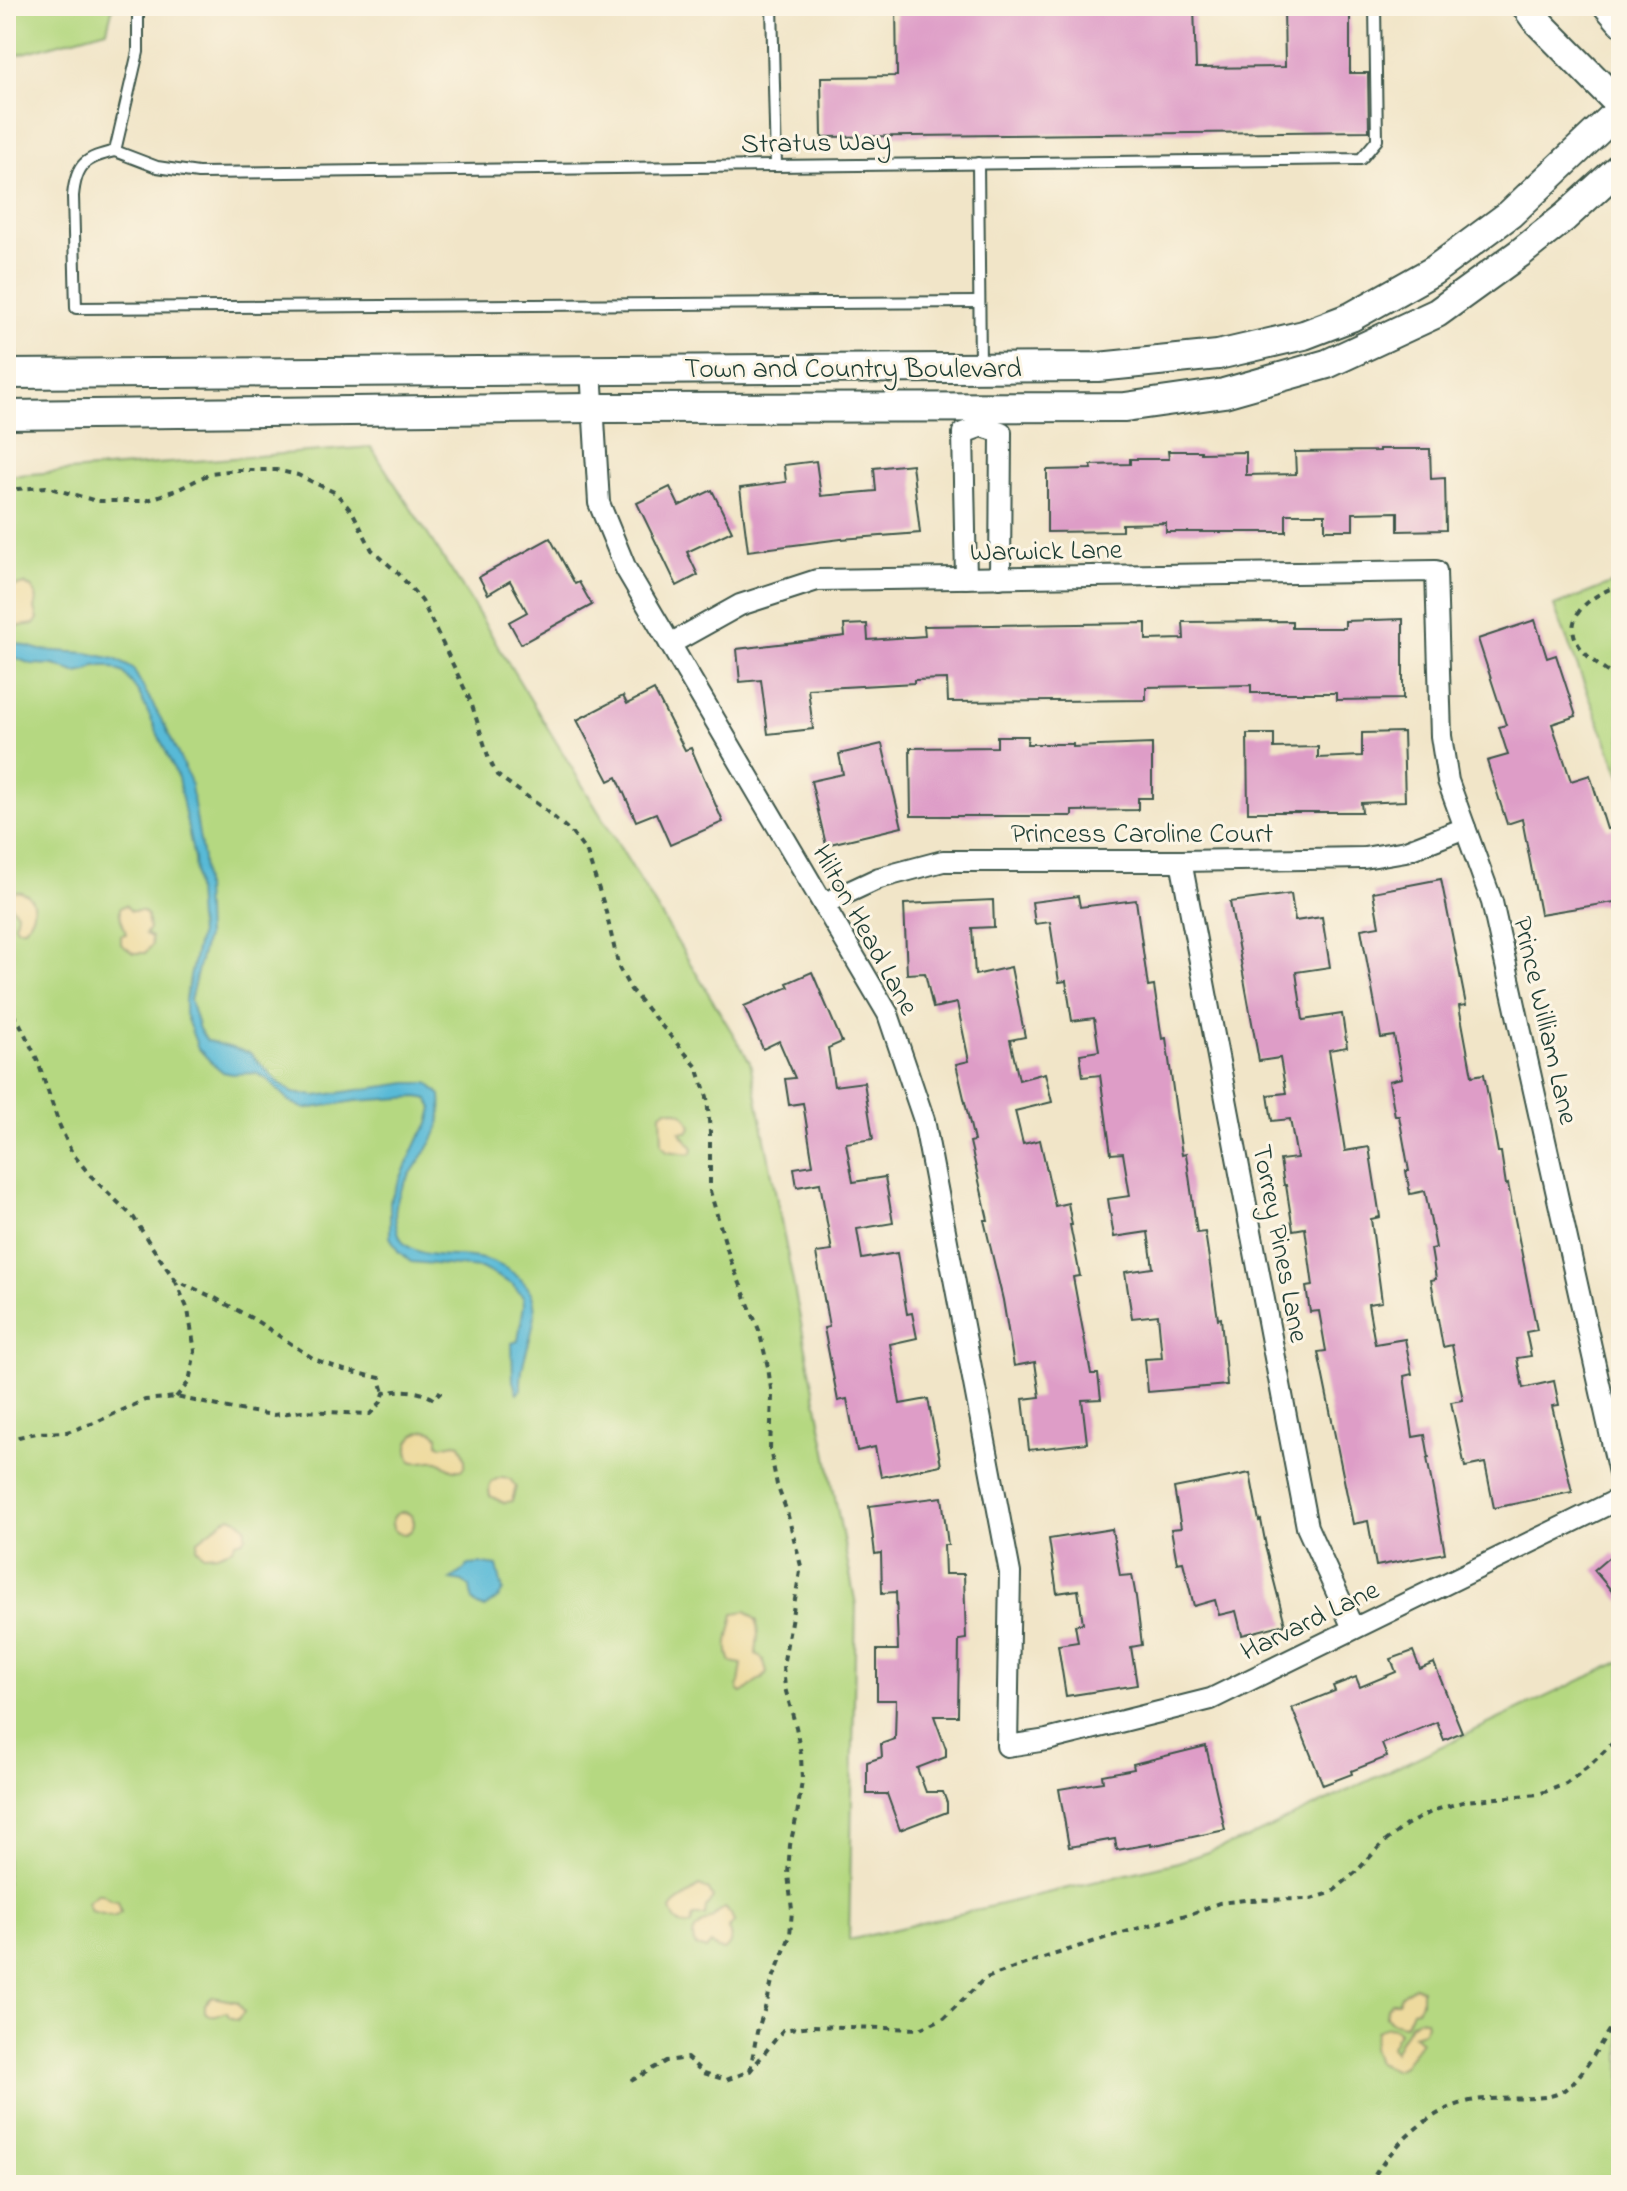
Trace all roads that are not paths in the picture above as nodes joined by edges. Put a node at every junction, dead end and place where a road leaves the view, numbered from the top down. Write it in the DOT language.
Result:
graph roads {
  1 [pos="138,6"];
  2 [pos="772,6"];
  3 [pos="1375,6"];
  4 [pos="1526,6"];
  5 [pos="1608,6"];
  6 [pos="1621,21"];
  7 [pos="1621,108"];
  8 [pos="115,151"];
  9 [pos="978,163"];
  10 [pos="776,165"];
  11 [pos="1621,166"];
  12 [pos="978,302"];
  13 [pos="1321,328"];
  14 [pos="1335,360"];
  15 [pos="1029,366"];
  16 [pos="980,367"];
  17 [pos="591,369"];
  18 [pos="6,374"];
  19 [pos="593,408"];
  20 [pos="1030,408"];
  21 [pos="6,415"];
  22 [pos="982,417"];
  23 [pos="1436,571"];
  24 [pos="966,578"];
  25 [pos="1000,578"];
  26 [pos="670,644"];
  27 [pos="1465,828"];
  28 [pos="1181,861"];
  29 [pos="823,904"];
  30 [pos="1621,1482"];
  31 [pos="1621,1498"];
  32 [pos="1353,1628"];
  33 [pos="1007,1746"];
  1 -- 8 [label="lane"];
  2 -- 10 [label="lane"];
  3 -- 9 [label="lane, Stratus Way"];
  4 -- 7 [label="main road"];
  5 -- 6 [label="main road"];
  7 -- 13 [label="main road, Town and Country Boulevard"];
  8 -- 10 [label="lane, Stratus Way"];
  8 -- 12 [label="lane"];
  9 -- 10 [label="lane, Stratus Way"];
  9 -- 12 [label="lane"];
  11 -- 14 [label="main road, Town and Country Boulevard"];
  12 -- 16 [label="lane"];
  13 -- 14 [label="main road"];
  13 -- 15 [label="main road, Town and Country Boulevard"];
  14 -- 20 [label="main road, Town and Country Boulevard"];
  15 -- 16 [label="main road, Town and Country Boulevard"];
  15 -- 20 [label="main road"];
  16 -- 17 [label="main road, Town and Country Boulevard"];
  17 -- 18 [label="main road, Town and Country Boulevard"];
  17 -- 19 [label="street, Hilton Head Lane"];
  19 -- 21 [label="main road, Town and Country Boulevard"];
  19 -- 22 [label="main road, Town and Country Boulevard"];
  19 -- 26 [label="street, Hilton Head Lane"];
  20 -- 22 [label="main road, Town and Country Boulevard"];
  22 -- 24 [label="street"];
  22 -- 25 [label="street"];
  23 -- 25 [label="street, Warwick Lane"];
  23 -- 27 [label="street, Prince William Lane"];
  24 -- 25 [label="street, Warwick Lane"];
  24 -- 26 [label="street, Warwick Lane"];
  26 -- 29 [label="street, Hilton Head Lane"];
  27 -- 28 [label="street, Princess Caroline Court"];
  27 -- 30 [label="street, Prince William Lane"];
  28 -- 29 [label="street, Princess Caroline Court"];
  28 -- 32 [label="street, Torrey Pines Lane"];
  29 -- 33 [label="street, Hilton Head Lane"];
  31 -- 32 [label="street, Harvard Lane"];
  32 -- 33 [label="street, Harvard Lane"];
}
